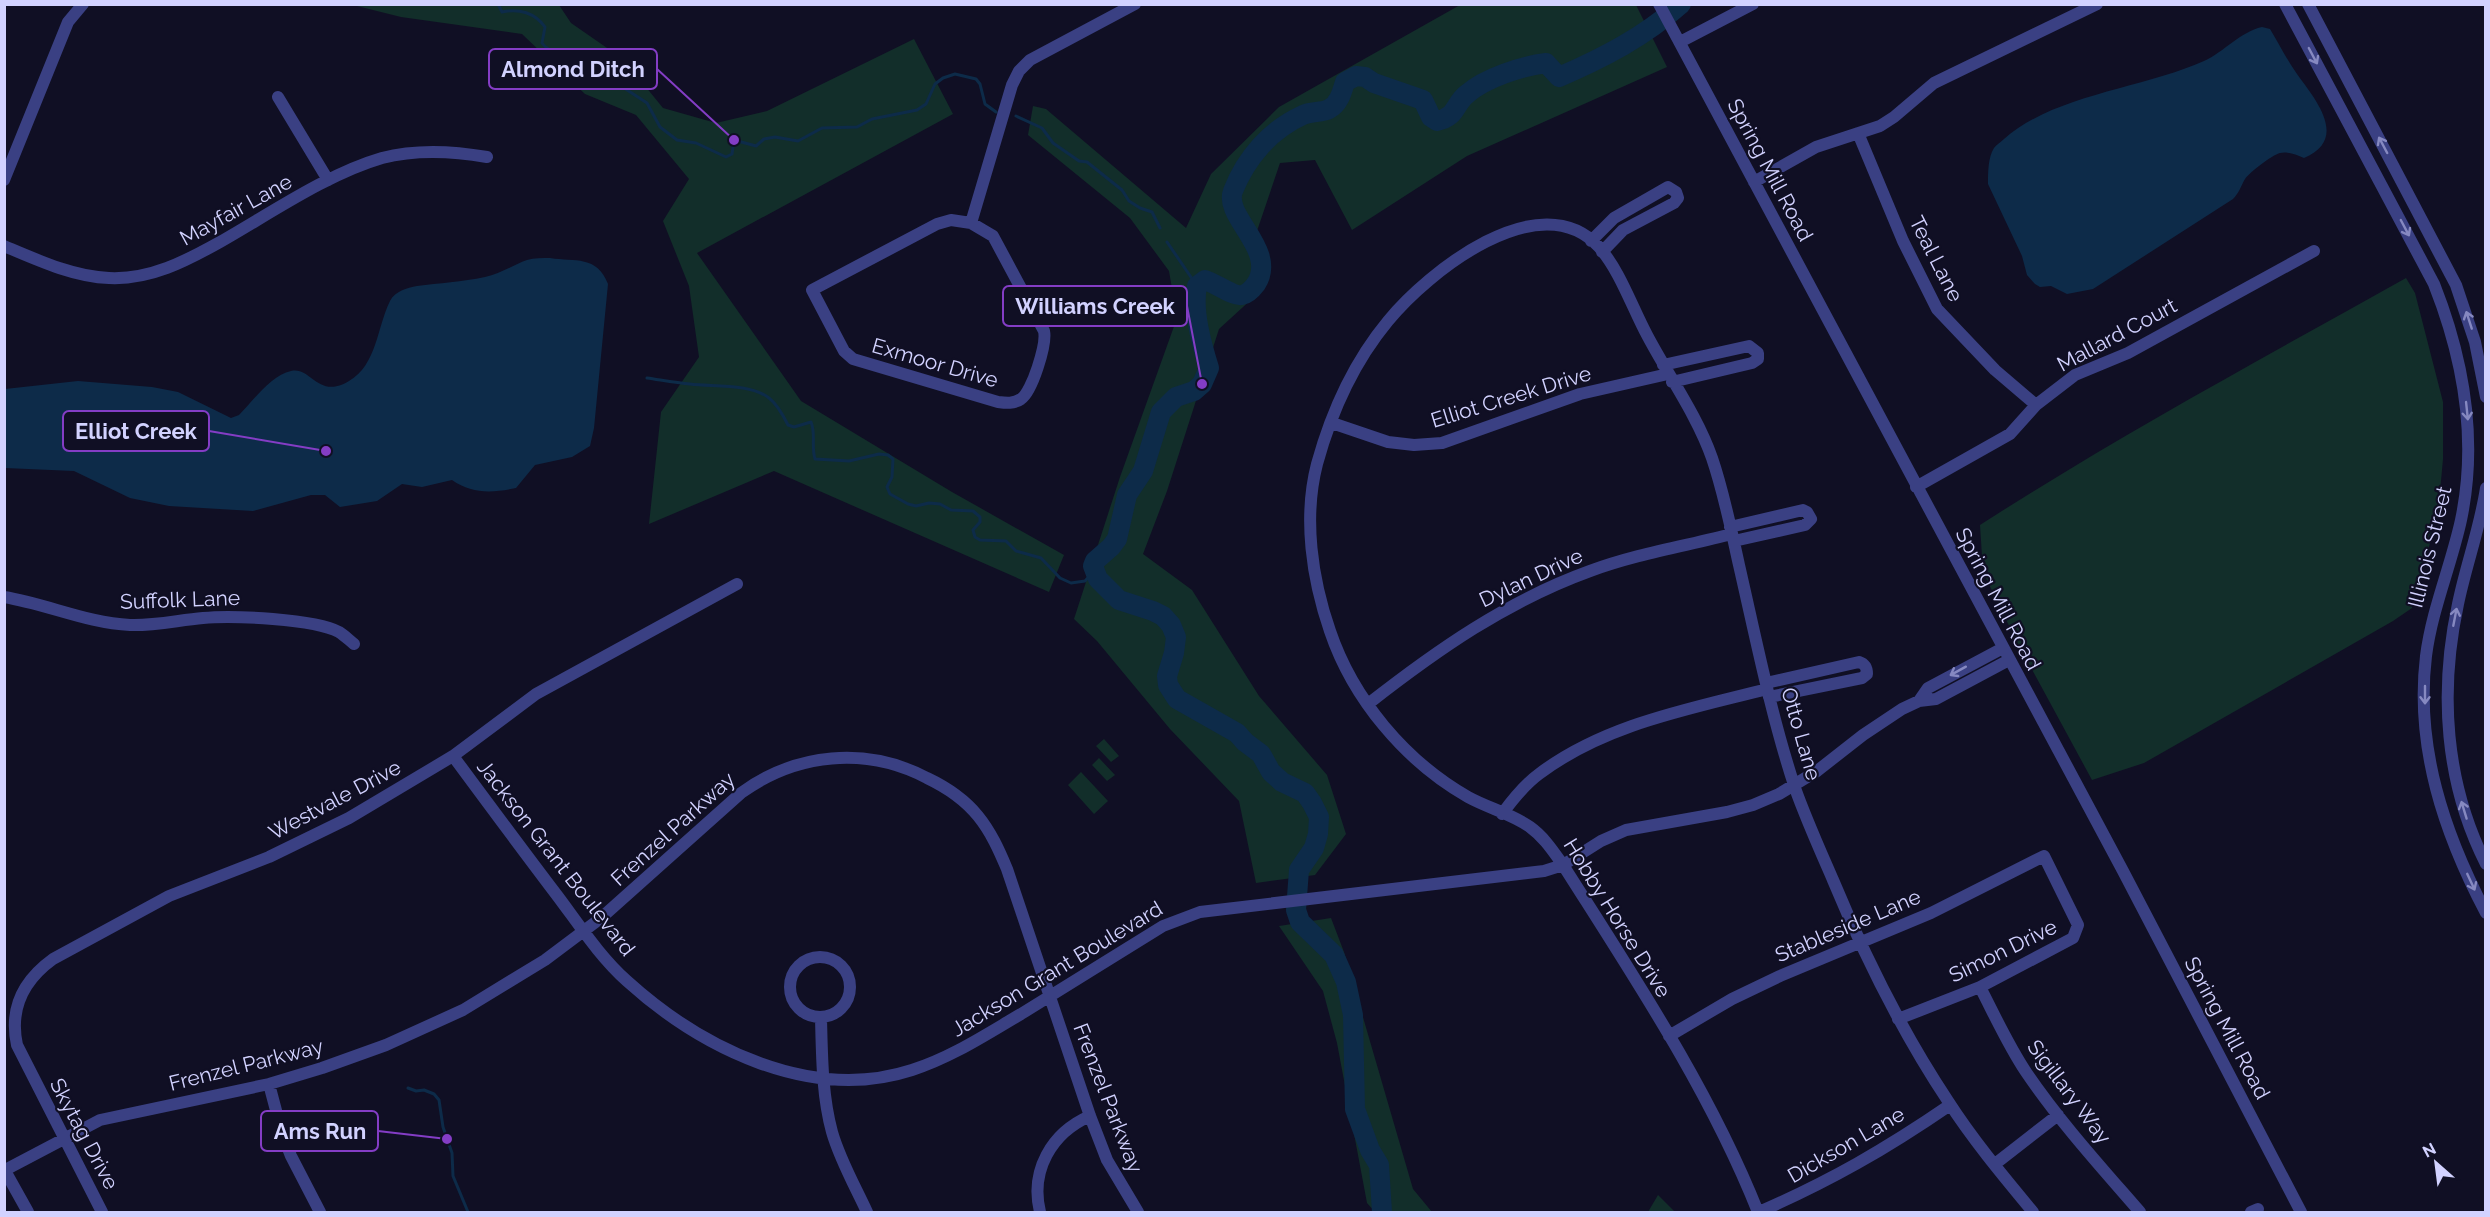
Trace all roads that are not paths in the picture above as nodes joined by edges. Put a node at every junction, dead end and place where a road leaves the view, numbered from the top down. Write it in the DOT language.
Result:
graph roads {
  1 [pos="84,4"];
  2 [pos="1135,4"];
  3 [pos="1659,4"];
  4 [pos="1753,4"];
  5 [pos="2097,4"];
  6 [pos="2286,4"];
  7 [pos="2308,4"];
  8 [pos="1680,42"];
  9 [pos="278,97"];
  10 [pos="1858,133"];
  11 [pos="487,157"];
  12 [pos="4,180"];
  13 [pos="328,180"];
  14 [pos="1754,182"];
  15 [pos="971,223"];
  16 [pos="1591,241"];
  17 [pos="4,246"];
  18 [pos="2314,251"];
  19 [pos="1602,252"];
  20 [pos="1668,374"];
  21 [pos="2486,398"];
  22 [pos="2036,405"];
  23 [pos="1332,423"];
  24 [pos="1916,487"];
  25 [pos="2486,488"];
  26 [pos="1732,534"];
  27 [pos="737,584"];
  28 [pos="4,597"];
  29 [pos="354,644"];
  30 [pos="2003,648"];
  31 [pos="2009,660"];
  32 [pos="1767,690"];
  33 [pos="1919,701"];
  34 [pos="1368,704"];
  35 [pos="453,756"];
  36 [pos="1794,784"];
  37 [pos="1502,814"];
  38 [pos="2044,856"];
  39 [pos="2486,864"];
  40 [pos="1563,865"];
  41 [pos="2486,913"];
  42 [pos="584,931"];
  43 [pos="1859,943"];
  44 [pos="1980,987"];
  45 [pos="1049,996"];
  46 [pos="820,1018"];
  47 [pos="1898,1019"];
  48 [pos="1669,1036"];
  49 [pos="31,1074"];
  50 [pos="823,1078"];
  51 [pos="269,1084"];
  52 [pos="1950,1105"];
  53 [pos="2058,1115"];
  54 [pos="1090,1116"];
  55 [pos="65,1138"];
  56 [pos="1995,1164"];
  57 [pos="5,1170"];
  58 [pos="8,1185"];
  59 [pos="28,1212"];
  60 [pos="102,1212"];
  61 [pos="320,1212"];
  62 [pos="867,1212"];
  63 [pos="1040,1212"];
  64 [pos="1138,1212"];
  65 [pos="1758,1212"];
  66 [pos="2033,1212"];
  67 [pos="2140,1212"];
  68 [pos="2301,1212"];
  1 -- 12 [label="street"];
  2 -- 15 [label="street"];
  3 -- 8 [label="street, Spring Mill Road"];
  4 -- 8 [label="street"];
  5 -- 10 [label="street"];
  6 -- 41 [label="street, Illinois Street, one-way"];
  21 -- 7 [label="street, one-way"];
  8 -- 14 [label="street, Spring Mill Road"];
  9 -- 13 [label="street"];
  10 -- 14 [label="street"];
  10 -- 22 [label="street, Teal Lane"];
  11 -- 13 [label="street, Mayfair Lane"];
  13 -- 17 [label="street, Mayfair Lane"];
  14 -- 24 [label="street, Spring Mill Road"];
  15 -- 15 [label="street, Exmoor Drive"];
  16 -- 19 [label="street, Otto Lane"];
  16 -- 19 [label="street"];
  16 -- 23 [label="street, Hobby Horse Drive"];
  18 -- 22 [label="street, Mallard Court"];
  19 -- 20 [label="street, Otto Lane"];
  20 -- 20 [label="street, Elliot Creek Drive"];
  20 -- 23 [label="street, Elliot Creek Drive"];
  20 -- 26 [label="street, Otto Lane"];
  22 -- 24 [label="street, Mallard Court"];
  23 -- 34 [label="street, Hobby Horse Drive"];
  24 -- 30 [label="street, Spring Mill Road"];
  39 -- 25 [label="street, Illinois Street, one-way"];
  26 -- 26 [label="street, Dylan Drive"];
  26 -- 32 [label="street, Otto Lane"];
  26 -- 34 [label="street, Dylan Drive"];
  27 -- 35 [label="street, Westvale Drive"];
  28 -- 29 [label="street, Suffolk Lane"];
  30 -- 31 [label="street, Spring Mill Road"];
  30 -- 33 [label="street, Jackson Grant Boulevard, one-way"];
  31 -- 33 [label="street, Jackson Grant Boulevard"];
  31 -- 68 [label="street, Spring Mill Road"];
  32 -- 32 [label="street"];
  32 -- 36 [label="street, Otto Lane"];
  32 -- 37 [label="street"];
  33 -- 36 [label="street, Jackson Grant Boulevard"];
  34 -- 37 [label="street, Hobby Horse Drive"];
  35 -- 42 [label="street, Jackson Grant Boulevard"];
  35 -- 49 [label="street, Westvale Drive"];
  36 -- 40 [label="street, Jackson Grant Boulevard"];
  36 -- 43 [label="street, Otto Lane"];
  37 -- 40 [label="street, Hobby Horse Drive"];
  38 -- 43 [label="street, Stableside Lane"];
  38 -- 44 [label="street, Simon Drive"];
  40 -- 45 [label="street, Jackson Grant Boulevard"];
  40 -- 48 [label="street, Hobby Horse Drive"];
  42 -- 45 [label="street, Frenzel Parkway"];
  42 -- 50 [label="street, Jackson Grant Boulevard"];
  42 -- 51 [label="street, Frenzel Parkway"];
  43 -- 47 [label="street, Otto Lane"];
  43 -- 48 [label="street, Stableside Lane"];
  44 -- 47 [label="street, Simon Drive"];
  44 -- 53 [label="street, Sigillary Way"];
  45 -- 50 [label="street, Jackson Grant Boulevard"];
  45 -- 54 [label="street, Frenzel Parkway"];
  46 -- 46 [label="street"];
  46 -- 50 [label="street"];
  47 -- 52 [label="street, Otto Lane"];
  48 -- 65 [label="street, Hobby Horse Drive"];
  49 -- 55 [label="street, Skytag Drive"];
  50 -- 62 [label="street"];
  51 -- 55 [label="street, Frenzel Parkway"];
  51 -- 61 [label="street"];
  52 -- 56 [label="street, Otto Lane"];
  52 -- 65 [label="street, Dickson Lane"];
  53 -- 56 [label="street"];
  53 -- 67 [label="street, Sigillary Way"];
  54 -- 63 [label="street"];
  54 -- 64 [label="street, Frenzel Parkway"];
  55 -- 57 [label="street, Frenzel Parkway"];
  55 -- 60 [label="street, Skytag Drive"];
  56 -- 66 [label="street, Otto Lane"];
  57 -- 58 [label="street"];
  58 -- 59 [label="street"];
}
